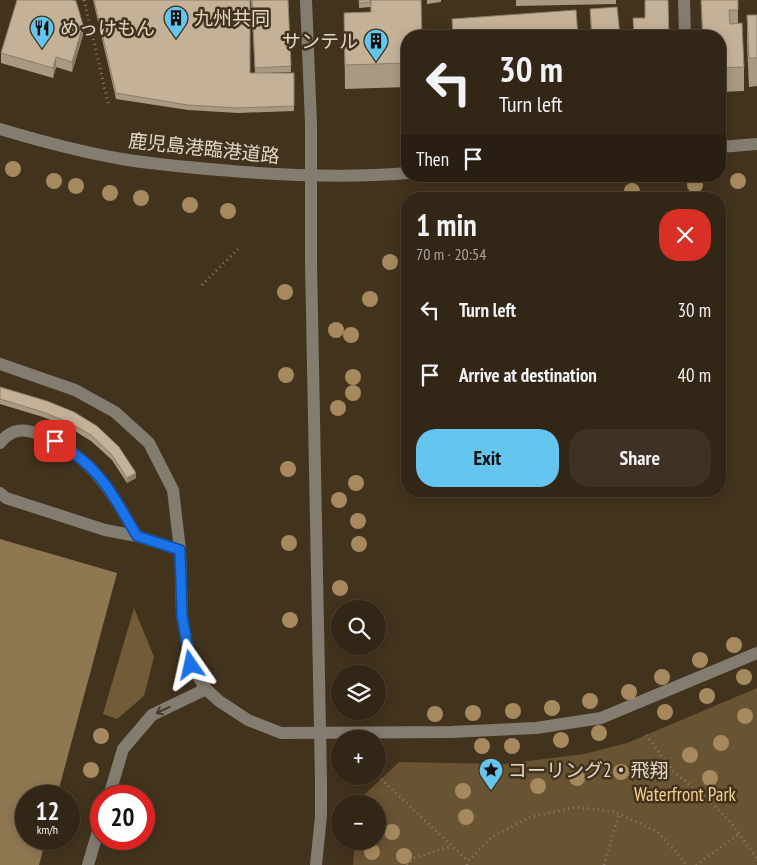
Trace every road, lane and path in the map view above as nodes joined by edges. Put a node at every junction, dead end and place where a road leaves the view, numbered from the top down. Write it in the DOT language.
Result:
graph roads {
  1 [pos="84,0"];
  2 [pos="306,0"];
  3 [pos="684,0"];
  4 [pos="685,30"];
  5 [pos="109,107"];
  6 [pos="0,129"];
  7 [pos="757,144"];
  8 [pos="726,147"];
  9 [pos="401,174"];
  10 [pos="310,177"];
  11 [pos="239,248"];
  12 [pos="202,285"];
  13 [pos="0,364"];
  14 [pos="0,443"];
  15 [pos="0,493"];
  16 [pos="137,536"];
  17 [pos="180,550"];
  18 [pos="757,653"];
  19 [pos="206,689"];
  20 [pos="321,732"];
  21 [pos="646,735"];
  22 [pos="386,784"];
  23 [pos="112,785"];
  24 [pos="619,814"];
  25 [pos="739,834"];
  26 [pos="452,846"];
  27 [pos="92,850"];
  28 [pos="757,859"];
  29 [pos="467,863"];
  30 [pos="88,865"];
  31 [pos="316,865"];
  32 [pos="407,865"];
  33 [pos="604,865"];
  34 [pos="687,865"];
  35 [pos="696,865"];
  1 -- 5 [label="path"];
  2 -- 10 [label="street"];
  3 -- 4 [label="street"];
  6 -- 10 [label="street, 鹿児島港臨港道路"];
  7 -- 8 [label="street"];
  9 -- 10 [label="street, 鹿児島港臨港道路"];
  10 -- 20 [label="street"];
  11 -- 12 [label="path"];
  13 -- 17 [label="street"];
  14 -- 16 [label="street"];
  15 -- 16 [label="street"];
  16 -- 17 [label="street"];
  17 -- 19 [label="street"];
  18 -- 20 [label="street"];
  19 -- 20 [label="street"];
  19 -- 23 [label="street, one-way"];
  20 -- 31 [label="street"];
  21 -- 25 [label="path"];
  22 -- 26 [label="path"];
  24 -- 29 [label="path"];
  24 -- 33 [label="path"];
  24 -- 34 [label="path"];
  25 -- 28 [label="path"];
  25 -- 35 [label="path"];
  26 -- 29 [label="path"];
  26 -- 32 [label="path"];
  27 -- 30 [label="street"];
}
